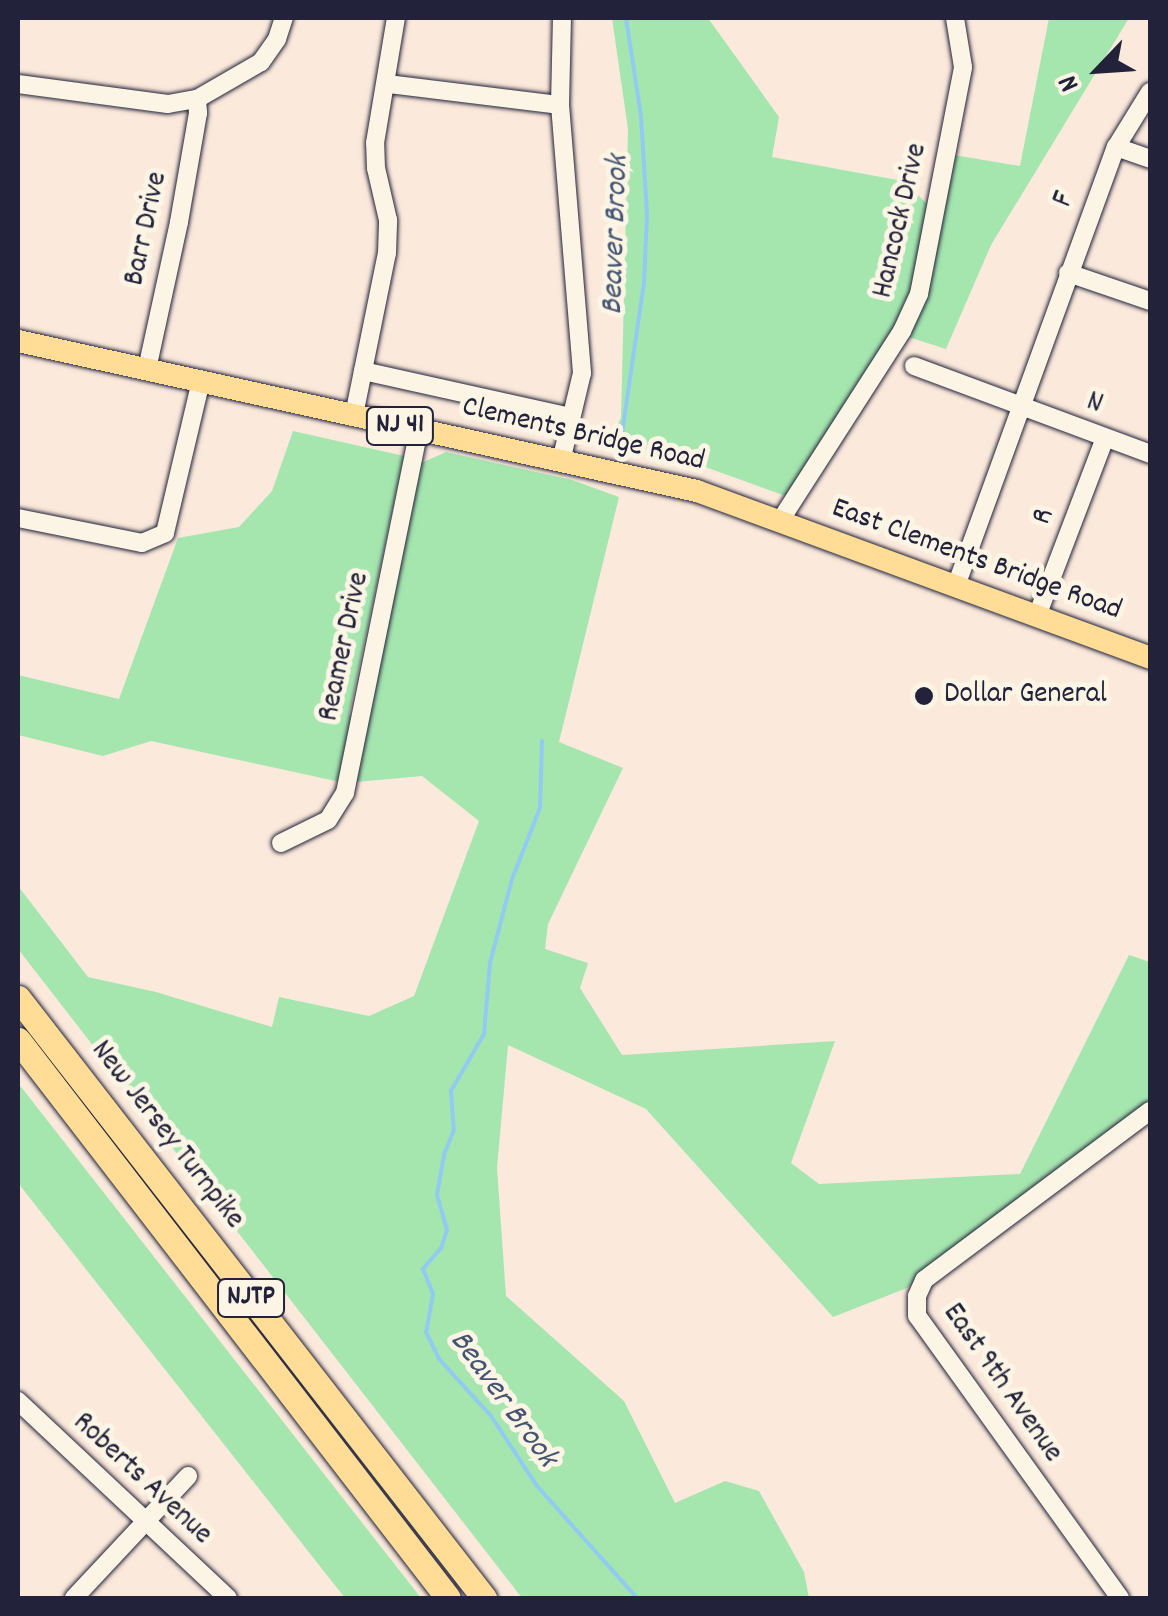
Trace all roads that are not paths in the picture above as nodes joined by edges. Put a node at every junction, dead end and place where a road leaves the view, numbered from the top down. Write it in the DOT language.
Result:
graph roads {
  1 [pos="284,18"];
  2 [pos="396,18"];
  3 [pos="562,18"];
  4 [pos="954,18"];
  5 [pos="18,84"];
  6 [pos="388,84"];
  7 [pos="1150,92"];
  8 [pos="196,100"];
  9 [pos="560,105"];
  10 [pos="1116,147"];
  11 [pos="1150,158"];
  12 [pos="1068,273"];
  13 [pos="1150,301"];
  14 [pos="1053,315"];
  15 [pos="18,341"];
  16 [pos="914,366"];
  17 [pos="146,368"];
  18 [pos="363,371"];
  19 [pos="201,381"];
  20 [pos="1019,408"];
  21 [pos="354,415"];
  22 [pos="571,417"];
  23 [pos="419,430"];
  24 [pos="1105,438"];
  25 [pos="1150,454"];
  26 [pos="561,461"];
  27 [pos="18,518"];
  28 [pos="780,521"];
  29 [pos="956,586"];
  30 [pos="1037,616"];
  31 [pos="1150,658"];
  32 [pos="281,843"];
  33 [pos="18,998"];
  34 [pos="18,1040"];
  35 [pos="1150,1111"];
  36 [pos="18,1401"];
  37 [pos="188,1476"];
  38 [pos="145,1522"];
  39 [pos="74,1598"];
  40 [pos="228,1598"];
  41 [pos="448,1598"];
  42 [pos="484,1598"];
  43 [pos="1120,1598"];
  1 -- 8 [label="street"];
  2 -- 6 [label="street"];
  3 -- 9 [label="street"];
  4 -- 28 [label="street, Hancock Drive"];
  5 -- 8 [label="street"];
  6 -- 9 [label="street"];
  6 -- 18 [label="street"];
  7 -- 10 [label="street, F"];
  8 -- 17 [label="street, Barr Drive"];
  9 -- 22 [label="street"];
  10 -- 11 [label="street"];
  10 -- 12 [label="street, F"];
  12 -- 13 [label="street"];
  12 -- 14 [label="street, F"];
  14 -- 20 [label="street, R"];
  15 -- 17 [label="main road, Clements Bridge Road / NJ 41"];
  16 -- 20 [label="street, N"];
  17 -- 19 [label="main road, Clements Bridge Road / NJ 41"];
  18 -- 21 [label="street"];
  18 -- 22 [label="street"];
  19 -- 21 [label="main road, Clements Bridge Road / NJ 41"];
  19 -- 27 [label="street"];
  20 -- 24 [label="street, N"];
  20 -- 29 [label="street, R"];
  21 -- 23 [label="main road, Clements Bridge Road / NJ 41"];
  22 -- 26 [label="street"];
  23 -- 26 [label="main road, Clements Bridge Road / NJ 41"];
  23 -- 32 [label="street, Reamer Drive"];
  24 -- 25 [label="street, N"];
  24 -- 30 [label="street, R"];
  26 -- 28 [label="main road, Clements Bridge Road / NJ 41"];
  28 -- 29 [label="main road, East Clements Bridge Road / NJ 41"];
  29 -- 30 [label="main road, East Clements Bridge Road / NJ 41"];
  30 -- 31 [label="main road, East Clements Bridge Road / NJ 41"];
  33 -- 42 [label="highway, New Jersey Turnpike / NJTP"];
  34 -- 41 [label="highway, New Jersey Turnpike / NJTP"];
  35 -- 43 [label="street, East 9th Avenue"];
  36 -- 38 [label="street, Roberts Avenue"];
  37 -- 38 [label="street"];
  38 -- 39 [label="street"];
  38 -- 40 [label="street, Roberts Avenue"];
}
